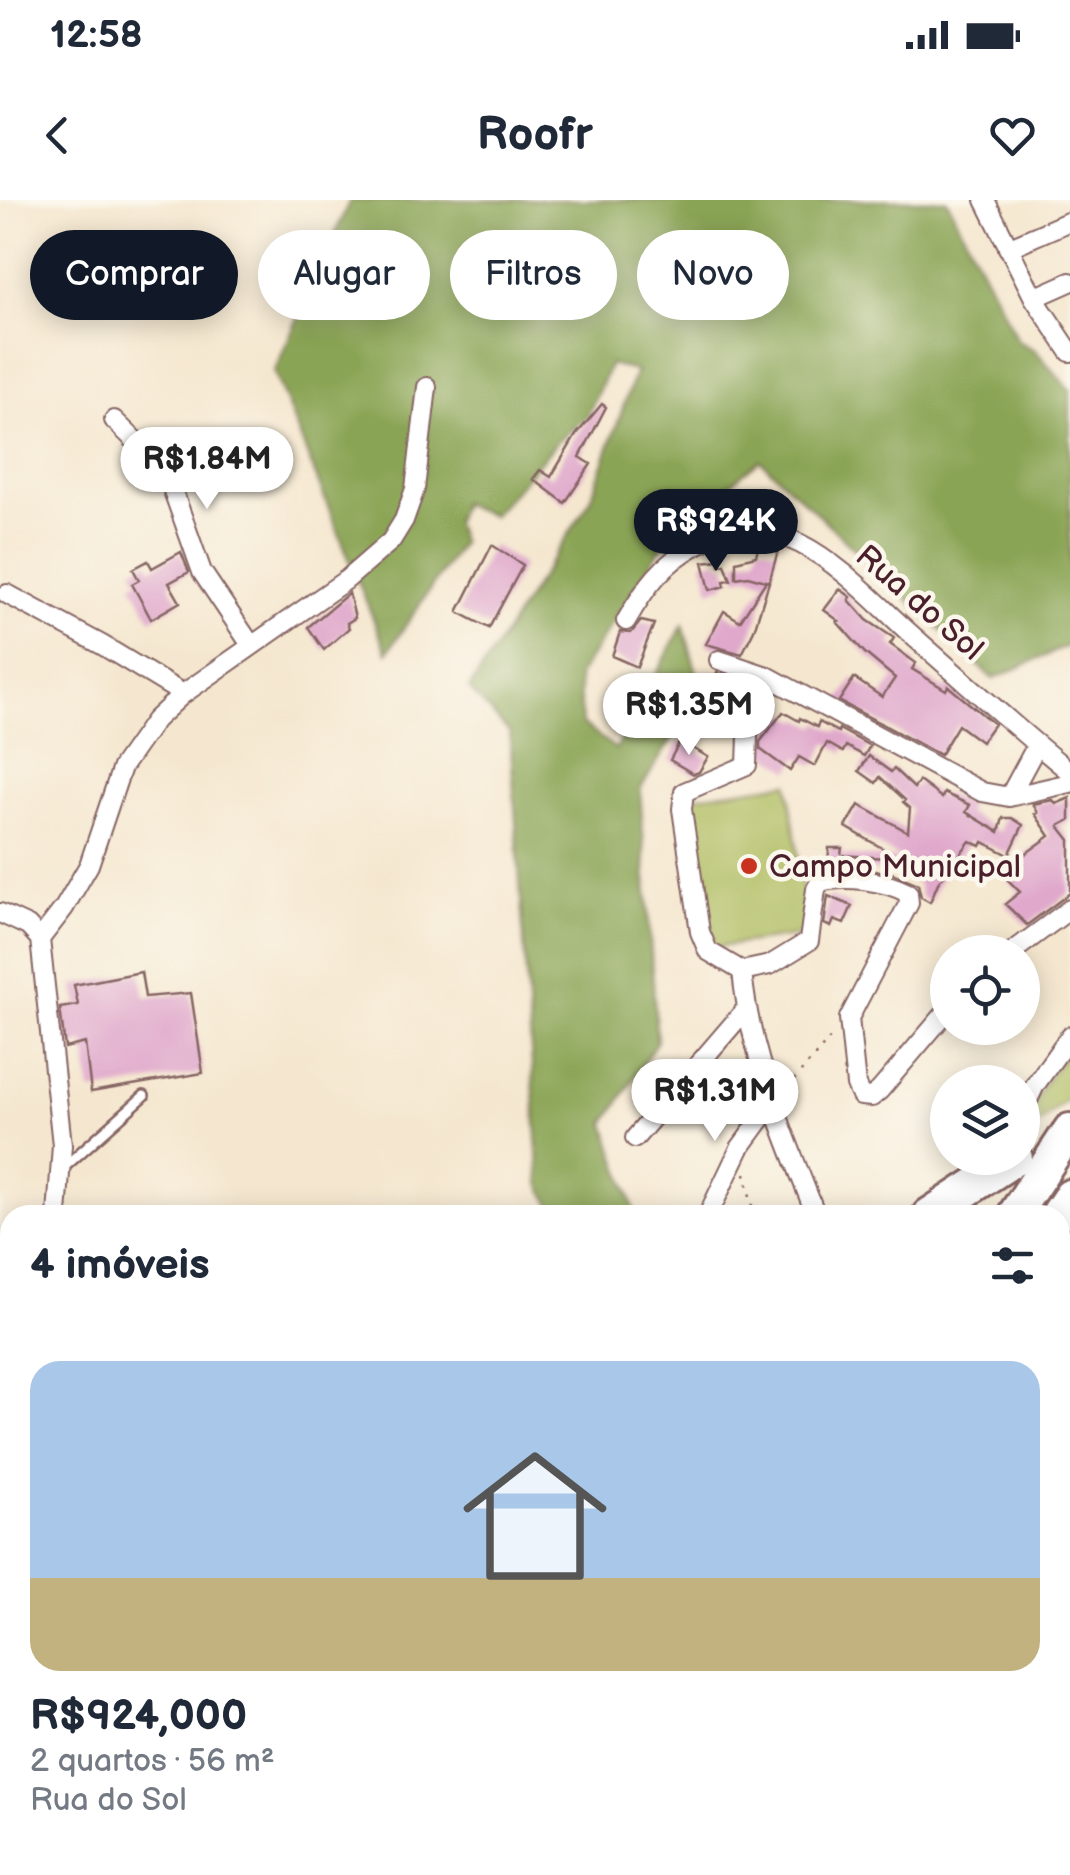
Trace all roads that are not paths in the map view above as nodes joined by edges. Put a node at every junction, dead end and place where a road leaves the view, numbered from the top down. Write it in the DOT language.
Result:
graph roads {
  1 [pos="985,200"];
  2 [pos="1070,221"];
  3 [pos="1008,248"];
  4 [pos="1070,282"];
  5 [pos="1034,298"];
  6 [pos="1067,344"];
  7 [pos="428,387"];
  8 [pos="114,420"];
  9 [pos="6,594"];
  10 [pos="626,621"];
  11 [pos="251,645"];
  12 [pos="719,660"];
  13 [pos="767,676"];
  14 [pos="183,694"];
  15 [pos="1037,745"];
  16 [pos="1070,772"];
  17 [pos="1070,783"];
  18 [pos="1008,797"];
  19 [pos="1070,910"];
  20 [pos="0,913"];
  21 [pos="1035,935"];
  22 [pos="40,939"];
  23 [pos="742,971"];
  24 [pos="746,1010"];
  25 [pos="930,1031"];
  26 [pos="1070,1036"];
  27 [pos="1040,1078"];
  28 [pos="144,1096"];
  29 [pos="773,1103"];
  30 [pos="1070,1122"];
  31 [pos="1070,1130"];
  32 [pos="635,1138"];
  33 [pos="1040,1141"];
  34 [pos="63,1168"];
  35 [pos="988,1175"];
  36 [pos="58,1205"];
  37 [pos="713,1205"];
  38 [pos="812,1205"];
  39 [pos="944,1205"];
  40 [pos="1021,1205"];
  1 -- 3 [label="street"];
  2 -- 3 [label="street"];
  3 -- 5 [label="street"];
  4 -- 5 [label="street"];
  5 -- 6 [label="street"];
  7 -- 11 [label="street"];
  8 -- 11 [label="street"];
  9 -- 14 [label="street"];
  10 -- 15 [label="street, Rua do Sol"];
  11 -- 14 [label="street"];
  12 -- 13 [label="street"];
  13 -- 18 [label="street"];
  13 -- 23 [label="street"];
  14 -- 22 [label="street"];
  15 -- 16 [label="street, Rua do Sol"];
  15 -- 18 [label="street"];
  17 -- 18 [label="street"];
  19 -- 21 [label="street"];
  20 -- 22 [label="street"];
  22 -- 34 [label="street"];
  23 -- 24 [label="street"];
  23 -- 25 [label="street"];
  24 -- 29 [label="street"];
  24 -- 32 [label="street"];
  26 -- 27 [label="street"];
  28 -- 34 [label="lane"];
  29 -- 37 [label="street"];
  29 -- 38 [label="street"];
  30 -- 33 [label="highway"];
  31 -- 40 [label="highway"];
  34 -- 36 [label="street"];
  35 -- 39 [label="highway"];
}
